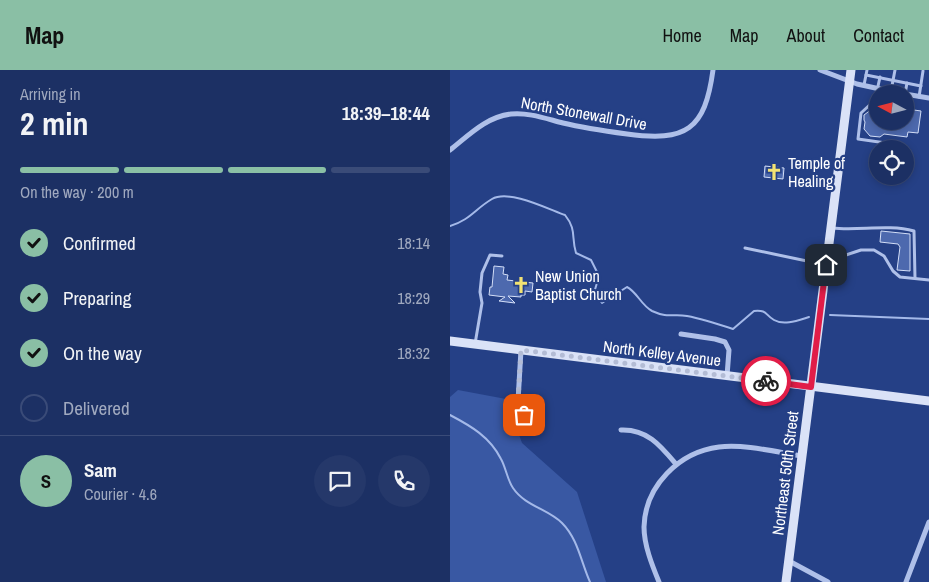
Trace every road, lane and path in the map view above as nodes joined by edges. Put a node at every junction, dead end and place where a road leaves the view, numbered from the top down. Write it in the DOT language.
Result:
graph roads {
  1 [pos="713,70"];
  2 [pos="820,70"];
  3 [pos="851,70"];
  4 [pos="895,70"];
  5 [pos="923,71"];
  6 [pos="867,72"];
  7 [pos="880,77"];
  8 [pos="893,80"];
  9 [pos="849,82"];
  10 [pos="907,83"];
  11 [pos="879,85"];
  12 [pos="892,85"];
  13 [pos="864,86"];
  14 [pos="921,86"];
  15 [pos="869,87"];
  16 [pos="914,96"];
  17 [pos="919,97"];
  18 [pos="929,98"];
  19 [pos="869,106"];
  20 [pos="869,141"];
  21 [pos="450,150"];
  22 [pos="831,228"];
  23 [pos="745,248"];
  24 [pos="828,254"];
  25 [pos="502,256"];
  26 [pos="826,265"];
  27 [pos="914,278"];
  28 [pos="929,280"];
  29 [pos="681,334"];
  30 [pos="450,341"];
  31 [pos="475,344"];
  32 [pos="521,350"];
  33 [pos="727,376"];
  34 [pos="811,387"];
  35 [pos="929,401"];
  36 [pos="621,430"];
  37 [pos="532,431"];
  38 [pos="802,456"];
  39 [pos="676,464"];
  40 [pos="929,522"];
  41 [pos="789,561"];
  42 [pos="659,582"];
  43 [pos="786,582"];
  44 [pos="828,582"];
  45 [pos="906,582"];
  1 -- 21 [label="street, North Stonewall Drive"];
  2 -- 9 [label="street"];
  3 -- 9 [label="street, Northeast 50th Street"];
  4 -- 8 [label="lane"];
  5 -- 14 [label="lane"];
  6 -- 7 [label="lane"];
  6 -- 13 [label="lane"];
  7 -- 8 [label="lane"];
  7 -- 11 [label="lane"];
  8 -- 10 [label="lane"];
  8 -- 12 [label="lane"];
  9 -- 13 [label="street"];
  9 -- 22 [label="street, Northeast 50th Street"];
  10 -- 14 [label="lane"];
  13 -- 15 [label="street"];
  14 -- 17 [label="lane"];
  16 -- 17 [label="street"];
  17 -- 18 [label="street"];
  19 -- 20 [label="lane"];
  22 -- 24 [label="street, Northeast 50th Street"];
  22 -- 27 [label="lane"];
  23 -- 26 [label="lane"];
  24 -- 26 [label="street, Northeast 50th Street"];
  24 -- 27 [label="lane"];
  25 -- 31 [label="lane"];
  26 -- 34 [label="street, Northeast 50th Street"];
  27 -- 28 [label="lane"];
  29 -- 33 [label="street"];
  30 -- 31 [label="street, North Kelley Avenue"];
  31 -- 32 [label="street, North Kelley Avenue"];
  32 -- 33 [label="street, North Kelley Avenue"];
  32 -- 37 [label="street"];
  33 -- 34 [label="street, North Kelley Avenue"];
  34 -- 35 [label="street, North Kelley Avenue"];
  34 -- 38 [label="street, Northeast 50th Street"];
  36 -- 39 [label="street"];
  38 -- 39 [label="street"];
  38 -- 41 [label="street, Northeast 50th Street"];
  39 -- 42 [label="street"];
  40 -- 45 [label="street"];
  41 -- 43 [label="street, Northeast 50th Street"];
  41 -- 44 [label="street"];
}
